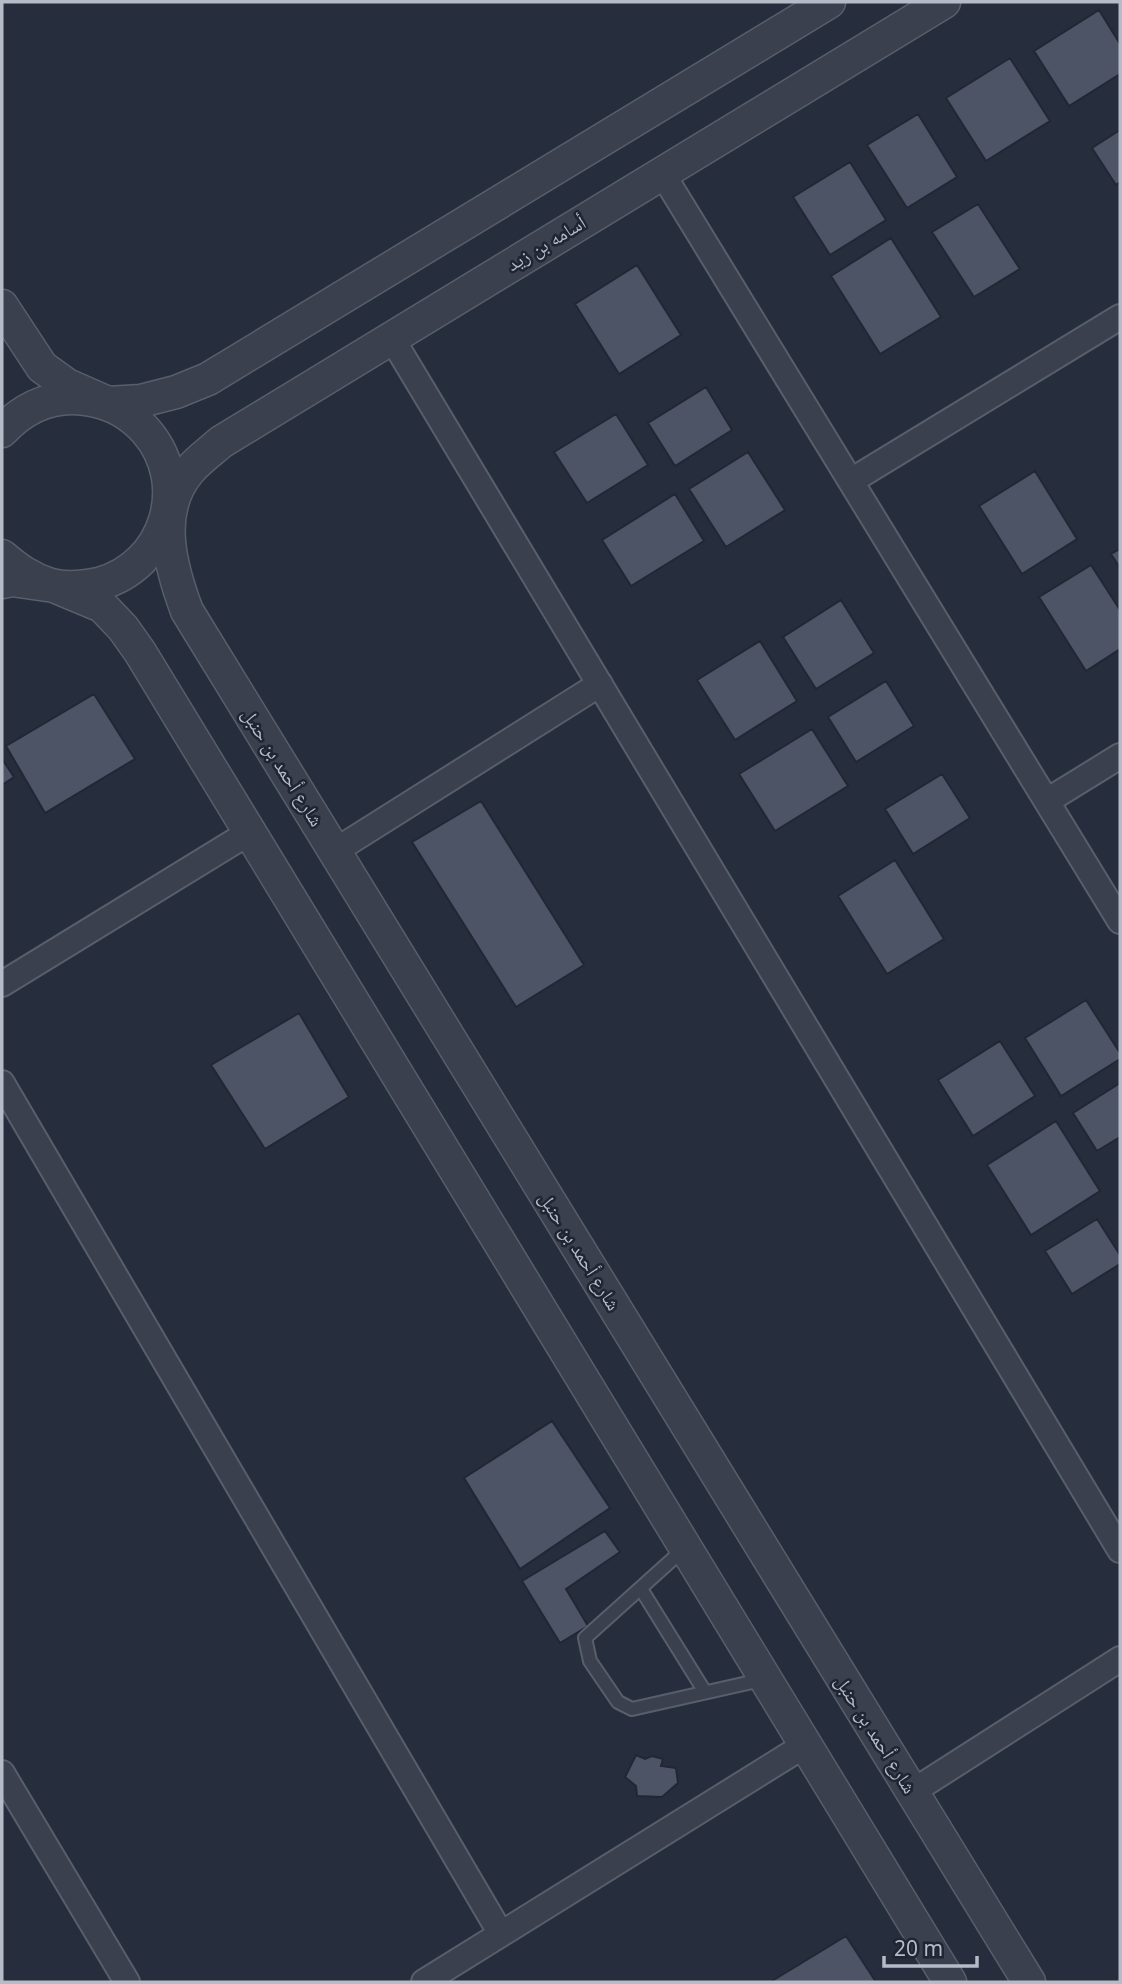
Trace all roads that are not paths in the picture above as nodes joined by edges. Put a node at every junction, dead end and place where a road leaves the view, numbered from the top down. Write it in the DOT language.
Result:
graph roads {
  1 [pos="829,2"];
  2 [pos="944,2"];
  3 [pos="662,173"];
  4 [pos="2,306"];
  5 [pos="1120,317"];
  6 [pos="391,337"];
  7 [pos="108,403"];
  8 [pos="2,432"];
  9 [pos="851,481"];
  10 [pos="169,506"];
  11 [pos="2,556"];
  12 [pos="2,582"];
  13 [pos="54,586"];
  14 [pos="600,684"];
  15 [pos="1120,756"];
  16 [pos="1047,801"];
  17 [pos="250,832"];
  18 [pos="335,851"];
  19 [pos="1120,921"];
  20 [pos="2,984"];
  21 [pos="2,1083"];
  22 [pos="685,1548"];
  23 [pos="1120,1550"];
  24 [pos="641,1589"];
  25 [pos="1120,1659"];
  26 [pos="765,1679"];
  27 [pos="705,1692"];
  28 [pos="805,1745"];
  29 [pos="2,1773"];
  30 [pos="912,1792"];
  31 [pos="9,1803"];
  32 [pos="501,1934"];
  33 [pos="127,1982"];
  34 [pos="425,1982"];
  35 [pos="950,1982"];
  36 [pos="1029,1982"];
  1 -- 7 [label="street"];
  2 -- 3 [label="street, أسامه بن زيد"];
  3 -- 6 [label="street, أسامه بن زيد"];
  3 -- 9 [label="street"];
  4 -- 7 [label="street"];
  5 -- 9 [label="street"];
  6 -- 10 [label="street, أسامه بن زيد"];
  6 -- 14 [label="street"];
  7 -- 8 [label="street"];
  7 -- 10 [label="street, شارع أحمد بن حنبل"];
  9 -- 16 [label="street"];
  10 -- 13 [label="street"];
  10 -- 18 [label="street, شارع أحمد بن حنبل"];
  11 -- 13 [label="street"];
  12 -- 13 [label="street"];
  13 -- 17 [label="street"];
  14 -- 18 [label="street"];
  14 -- 23 [label="street"];
  15 -- 16 [label="street"];
  16 -- 19 [label="street"];
  17 -- 20 [label="street"];
  17 -- 22 [label="street"];
  18 -- 30 [label="street, شارع أحمد بن حنبل"];
  21 -- 32 [label="street"];
  22 -- 24 [label="lane"];
  22 -- 26 [label="street"];
  24 -- 27 [label="lane"];
  24 -- 27 [label="lane"];
  25 -- 30 [label="street"];
  26 -- 27 [label="lane"];
  26 -- 28 [label="street"];
  28 -- 32 [label="street"];
  28 -- 35 [label="street"];
  29 -- 31 [label="street"];
  30 -- 36 [label="street, شارع أحمد بن حنبل"];
  31 -- 33 [label="street"];
  32 -- 34 [label="street"];
}
